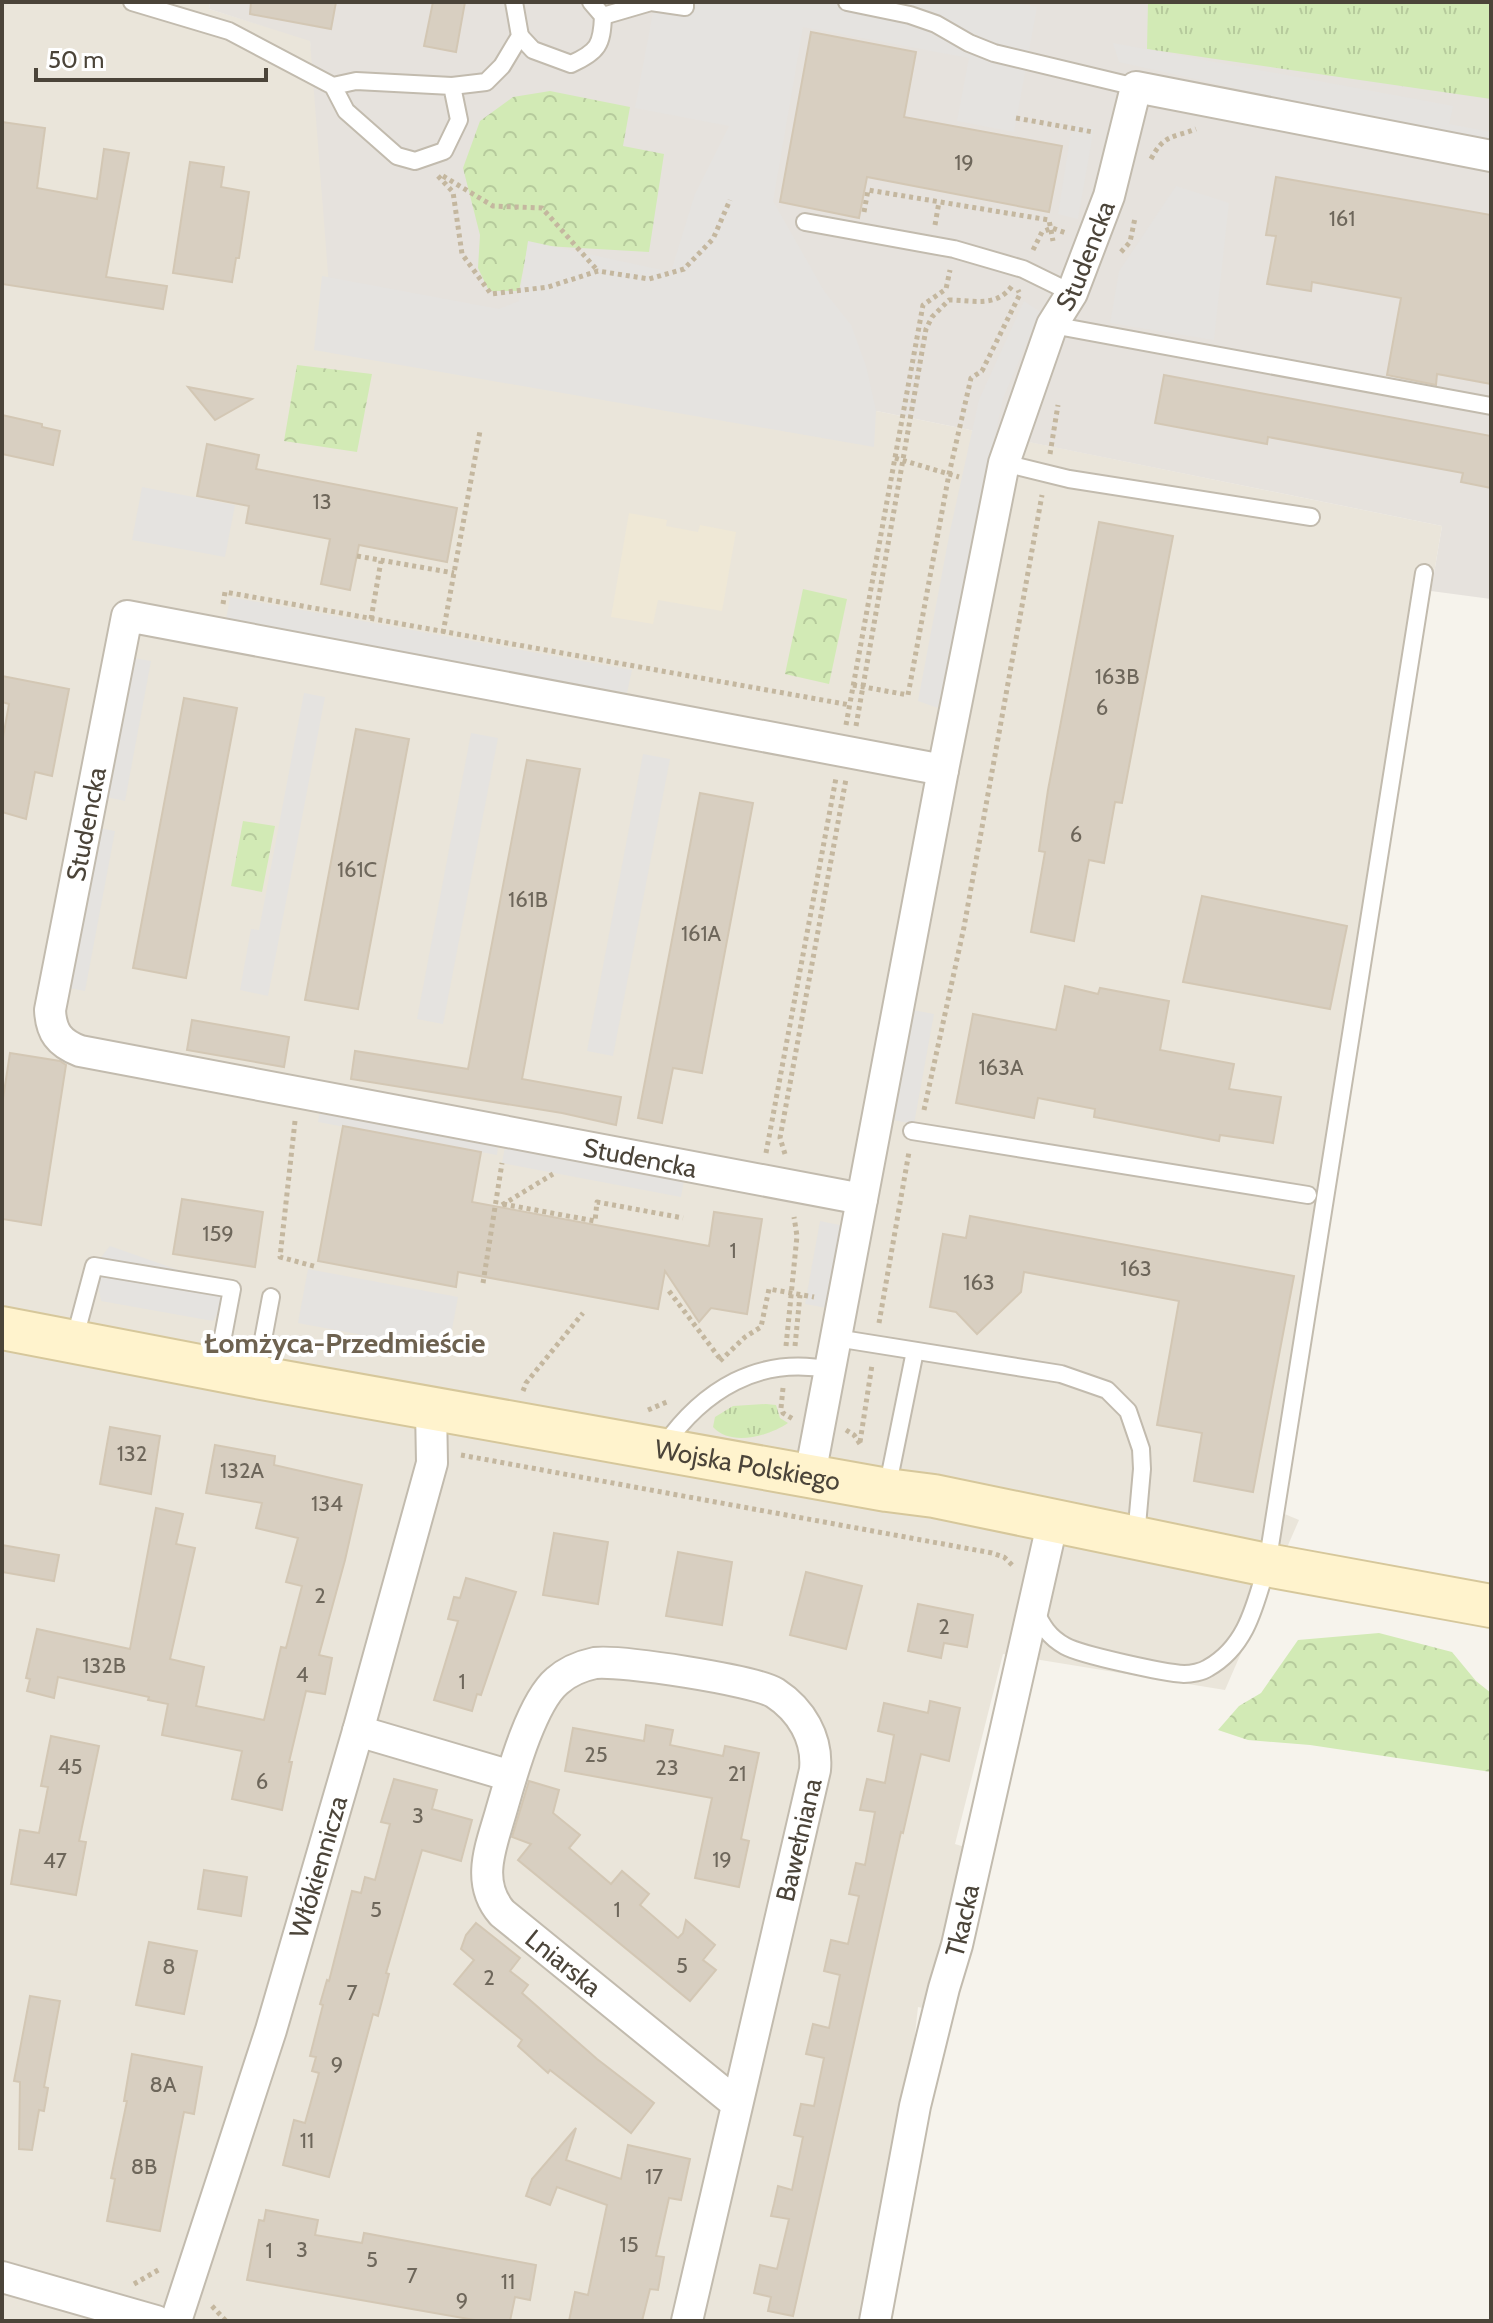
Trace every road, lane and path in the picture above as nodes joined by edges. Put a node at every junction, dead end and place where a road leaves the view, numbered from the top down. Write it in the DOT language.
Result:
graph roads {
  1 [pos="132,2"];
  2 [pos="591,2"];
  3 [pos="685,2"];
  4 [pos="847,2"];
  5 [pos="517,5"];
  6 [pos="603,16"];
  7 [pos="520,36"];
  8 [pos="333,86"];
  9 [pos="452,86"];
  10 [pos="1136,87"];
  11 [pos="1016,118"];
  12 [pos="1188,124"];
  13 [pos="1181,126"];
  14 [pos="1200,128"];
  15 [pos="1093,132"];
  16 [pos="1491,156"];
  17 [pos="1145,170"];
  18 [pos="730,200"];
  19 [pos="1136,216"];
  20 [pos="805,222"];
  21 [pos="1052,228"];
  22 [pos="860,232"];
  23 [pos="1053,241"];
  24 [pos="1108,248"];
  25 [pos="598,271"];
  26 [pos="1019,276"];
  27 [pos="1072,293"];
  28 [pos="1052,325"];
  29 [pos="1060,396"];
  30 [pos="1491,406"];
  31 [pos="480,431"];
  32 [pos="895,458"];
  33 [pos="903,461"];
  34 [pos="1004,463"];
  35 [pos="949,474"];
  36 [pos="1046,474"];
  37 [pos="959,477"];
  38 [pos="1311,517"];
  39 [pos="357,556"];
  40 [pos="381,561"];
  41 [pos="454,573"];
  42 [pos="1424,573"];
  43 [pos="371,619"];
  44 [pos="217,633"];
  45 [pos="443,633"];
  46 [pos="853,685"];
  47 [pos="864,687"];
  48 [pos="850,705"];
  49 [pos="851,754"];
  50 [pos="943,770"];
  51 [pos="298,1093"];
  52 [pos="912,1131"];
  53 [pos="502,1163"];
  54 [pos="553,1174"];
  55 [pos="791,1186"];
  56 [pos="1308,1195"];
  57 [pos="862,1199"];
  58 [pos="503,1204"];
  59 [pos="495,1209"];
  60 [pos="683,1218"];
  61 [pos="317,1267"];
  62 [pos="483,1283"];
  63 [pos="669,1291"];
  64 [pos="791,1293"];
  65 [pos="271,1297"];
  66 [pos="843,1302"];
  67 [pos="583,1313"];
  68 [pos="2,1328"];
  69 [pos="836,1338"];
  70 [pos="73,1342"];
  71 [pos="876,1345"];
  72 [pos="915,1351"];
  73 [pos="721,1360"];
  74 [pos="785,1366"];
  75 [pos="708,1369"];
  76 [pos="831,1370"];
  77 [pos="236,1373"];
  78 [pos="677,1395"];
  79 [pos="522,1399"];
  80 [pos="431,1408"];
  81 [pos="641,1410"];
  82 [pos="820,1424"];
  83 [pos="662,1449"];
  84 [pos="455,1458"];
  85 [pos="510,1463"];
  86 [pos="867,1472"];
  87 [pos="810,1475"];
  88 [pos="1053,1520"];
  89 [pos="845,1526"];
  90 [pos="1136,1537"];
  91 [pos="1267,1565"];
  92 [pos="1040,1573"];
  93 [pos="1032,1604"];
  94 [pos="1491,1606"];
  95 [pos="358,1731"];
  96 [pos="511,1776"];
  97 [pos="737,2104"];
  98 [pos="164,2267"];
  99 [pos="2,2277"];
  100 [pos="131,2286"];
  101 [pos="210,2302"];
  102 [pos="156,2321"];
  103 [pos="176,2321"];
  104 [pos="226,2321"];
  105 [pos="687,2321"];
  106 [pos="875,2321"];
  1 -- 8 [label="lane"];
  2 -- 6 [label="lane"];
  3 -- 6 [label="lane"];
  4 -- 10 [label="lane"];
  5 -- 7 [label="lane"];
  6 -- 7 [label="lane"];
  7 -- 9 [label="lane"];
  8 -- 9 [label="lane"];
  8 -- 9 [label="lane"];
  10 -- 16 [label="street"];
  10 -- 24 [label="street, Studencka"];
  11 -- 15 [label="path"];
  12 -- 13 [label="path"];
  14 -- 17 [label="path"];
  18 -- 25 [label="path"];
  19 -- 24 [label="path"];
  20 -- 22 [label="lane"];
  21 -- 22 [label="path"];
  21 -- 23 [label="path"];
  21 -- 24 [label="path"];
  21 -- 26 [label="path"];
  22 -- 26 [label="lane"];
  24 -- 27 [label="street, Studencka"];
  25 -- 25 [label="path"];
  26 -- 27 [label="lane"];
  26 -- 33 [label="path"];
  26 -- 35 [label="path"];
  27 -- 28 [label="street, Studencka"];
  28 -- 30 [label="lane"];
  28 -- 34 [label="street, Studencka"];
  29 -- 36 [label="path"];
  31 -- 41 [label="path"];
  32 -- 33 [label="path"];
  33 -- 35 [label="path"];
  33 -- 47 [label="path"];
  34 -- 36 [label="lane"];
  34 -- 50 [label="street, Studencka"];
  35 -- 37 [label="path"];
  35 -- 47 [label="path"];
  36 -- 38 [label="lane"];
  36 -- 52 [label="path"];
  39 -- 40 [label="path"];
  40 -- 41 [label="path"];
  40 -- 43 [label="path"];
  41 -- 45 [label="path"];
  42 -- 91 [label="lane"];
  43 -- 44 [label="path"];
  43 -- 45 [label="path"];
  44 -- 49 [label="street, Studencka"];
  44 -- 51 [label="street, Studencka"];
  45 -- 48 [label="path"];
  46 -- 47 [label="path"];
  47 -- 49 [label="path"];
  49 -- 50 [label="street, Studencka"];
  49 -- 55 [label="path"];
  50 -- 57 [label="street, Studencka"];
  51 -- 55 [label="street, Studencka"];
  51 -- 61 [label="path"];
  52 -- 56 [label="lane"];
  52 -- 71 [label="path"];
  53 -- 59 [label="path"];
  54 -- 58 [label="path"];
  55 -- 57 [label="street, Studencka"];
  55 -- 64 [label="path"];
  57 -- 66 [label="street, Studencka"];
  58 -- 59 [label="path"];
  58 -- 60 [label="path"];
  59 -- 62 [label="path"];
  63 -- 73 [label="path"];
  64 -- 66 [label="path"];
  64 -- 73 [label="path"];
  64 -- 74 [label="path"];
  65 -- 77 [label="lane"];
  66 -- 69 [label="street, Studencka"];
  67 -- 79 [label="path"];
  68 -- 70 [label="main road, Wojska Polskiego"];
  69 -- 71 [label="lane"];
  69 -- 76 [label="street, Studencka"];
  70 -- 77 [label="main road, Wojska Polskiego"];
  70 -- 77 [label="lane"];
  71 -- 72 [label="lane"];
  71 -- 86 [label="path"];
  72 -- 86 [label="lane"];
  72 -- 90 [label="lane"];
  73 -- 75 [label="path"];
  74 -- 76 [label="lane"];
  74 -- 82 [label="path"];
  74 -- 83 [label="lane"];
  76 -- 82 [label="street, Studencka"];
  77 -- 80 [label="main road, Wojska Polskiego"];
  78 -- 81 [label="path"];
  79 -- 80 [label="main road, Wojska Polskiego"];
  79 -- 83 [label="main road, Wojska Polskiego"];
  79 -- 85 [label="path"];
  80 -- 95 [label="street, Włókiennicza"];
  82 -- 86 [label="path"];
  82 -- 87 [label="street, Studencka"];
  83 -- 87 [label="main road, Wojska Polskiego"];
  84 -- 85 [label="path"];
  85 -- 89 [label="path"];
  86 -- 87 [label="main road, Wojska Polskiego"];
  86 -- 88 [label="main road, Wojska Polskiego"];
  86 -- 89 [label="path"];
  88 -- 90 [label="main road, Wojska Polskiego"];
  88 -- 92 [label="street, Tkacka"];
  89 -- 92 [label="path"];
  90 -- 91 [label="main road, Wojska Polskiego"];
  91 -- 93 [label="lane"];
  91 -- 94 [label="main road, Wojska Polskiego"];
  92 -- 93 [label="street, Tkacka"];
  93 -- 106 [label="street, Tkacka"];
  95 -- 96 [label="street"];
  95 -- 103 [label="street, Włókiennicza"];
  96 -- 97 [label="street, Lniarska"];
  96 -- 97 [label="street, Bawełniana"];
  97 -- 105 [label="street, Bawełniana"];
  98 -- 100 [label="path"];
  99 -- 102 [label="street"];
  101 -- 104 [label="path"];
}
